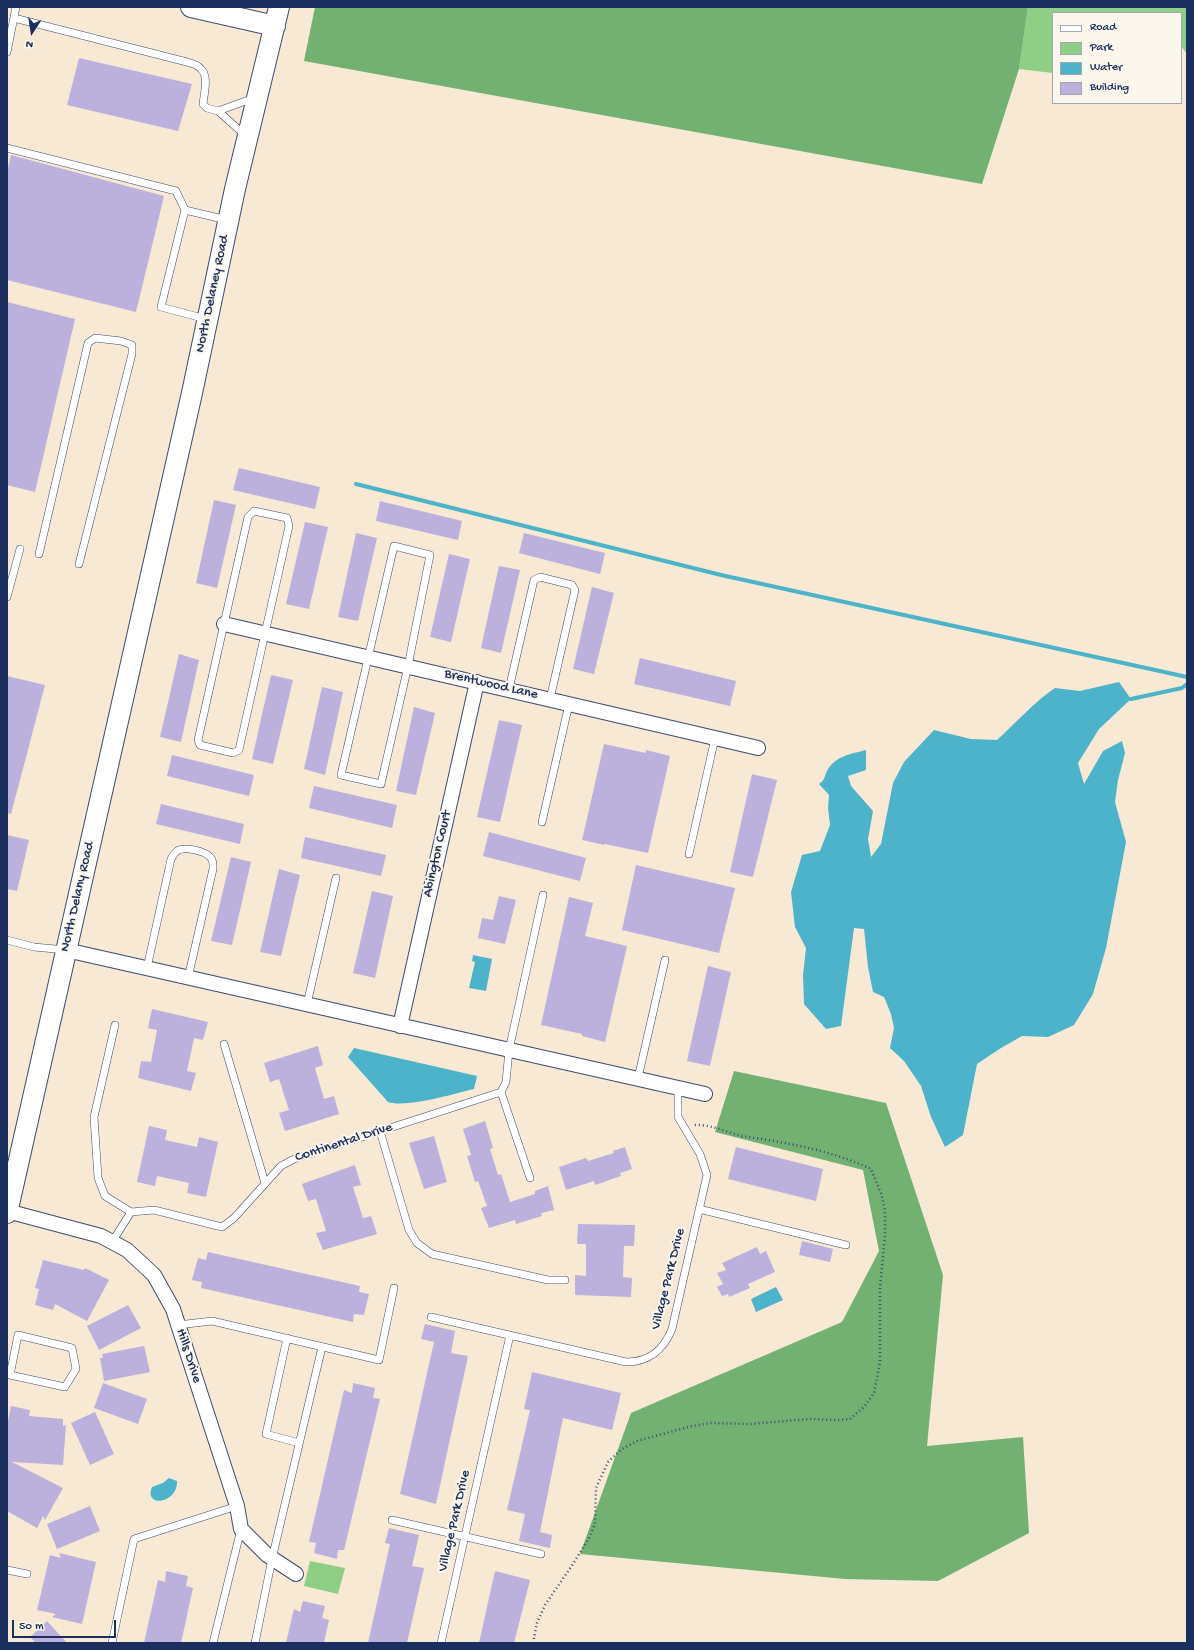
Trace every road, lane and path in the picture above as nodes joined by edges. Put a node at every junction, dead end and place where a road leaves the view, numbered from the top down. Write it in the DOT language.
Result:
graph roads {
  1 [pos="16,7"];
  2 [pos="191,7"];
  3 [pos="277,16"];
  4 [pos="14,18"];
  5 [pos="7,52"];
  6 [pos="258,96"];
  7 [pos="218,111"];
  8 [pos="248,137"];
  9 [pos="7,148"];
  10 [pos="185,210"];
  11 [pos="229,221"];
  12 [pos="208,320"];
  13 [pos="20,549"];
  14 [pos="39,554"];
  15 [pos="79,564"];
  16 [pos="150,582"];
  17 [pos="7,597"];
  18 [pos="224,624"];
  19 [pos="265,633"];
  20 [pos="369,657"];
  21 [pos="408,666"];
  22 [pos="477,682"];
  23 [pos="509,690"];
  24 [pos="550,699"];
  25 [pos="569,704"];
  26 [pos="715,738"];
  27 [pos="758,748"];
  28 [pos="542,822"];
  29 [pos="689,854"];
  30 [pos="336,878"];
  31 [pos="543,895"];
  32 [pos="7,940"];
  33 [pos="66,950"];
  34 [pos="665,960"];
  35 [pos="147,968"];
  36 [pos="188,978"];
  37 [pos="307,1004"];
  38 [pos="115,1025"];
  39 [pos="400,1026"];
  40 [pos="224,1044"];
  41 [pos="509,1050"];
  42 [pos="638,1078"];
  43 [pos="678,1088"];
  44 [pos="501,1092"];
  45 [pos="705,1094"];
  46 [pos="380,1131"];
  47 [pos="530,1178"];
  48 [pos="266,1183"];
  49 [pos="699,1210"];
  50 [pos="7,1212"];
  51 [pos="130,1212"];
  52 [pos="112,1242"];
  53 [pos="846,1245"];
  54 [pos="565,1280"];
  55 [pos="394,1288"];
  56 [pos="431,1317"];
  57 [pos="178,1325"];
  58 [pos="510,1335"];
  59 [pos="287,1338"];
  60 [pos="322,1346"];
  61 [pos="10,1355"];
  62 [pos="809,1419"];
  63 [pos="300,1443"];
  64 [pos="237,1506"];
  65 [pos="392,1520"];
  66 [pos="242,1528"];
  67 [pos="465,1536"];
  68 [pos="541,1554"];
  69 [pos="272,1559"];
  70 [pos="7,1570"];
  71 [pos="27,1574"];
  72 [pos="296,1574"];
  73 [pos="112,1643"];
  74 [pos="213,1643"];
  75 [pos="255,1643"];
  76 [pos="441,1643"];
  77 [pos="533,1643"];
  1 -- 4 [label="lane"];
  2 -- 3 [label="street"];
  3 -- 6 [label="street, North Delaney Road"];
  4 -- 5 [label="lane"];
  4 -- 7 [label="lane"];
  6 -- 7 [label="lane"];
  6 -- 8 [label="street, North Delaney Road"];
  7 -- 8 [label="lane"];
  8 -- 11 [label="street, North Delaney Road"];
  9 -- 10 [label="lane"];
  10 -- 11 [label="lane"];
  10 -- 12 [label="lane"];
  11 -- 12 [label="street, North Delaney Road"];
  12 -- 16 [label="street, North Delaney Road"];
  13 -- 17 [label="lane"];
  14 -- 15 [label="lane"];
  16 -- 33 [label="street, North Delany Road"];
  18 -- 19 [label="street, Brentwood Lane"];
  18 -- 19 [label="lane"];
  18 -- 19 [label="lane"];
  19 -- 20 [label="street, Brentwood Lane"];
  20 -- 21 [label="street, Brentwood Lane"];
  20 -- 21 [label="lane"];
  20 -- 21 [label="lane"];
  21 -- 22 [label="street, Brentwood Lane"];
  22 -- 23 [label="street, Brentwood Lane"];
  22 -- 39 [label="street, Abington Court"];
  23 -- 24 [label="street, Brentwood Lane"];
  23 -- 24 [label="lane"];
  24 -- 25 [label="street, Brentwood Lane"];
  25 -- 26 [label="street, Brentwood Lane"];
  25 -- 28 [label="lane"];
  26 -- 27 [label="street, Brentwood Lane"];
  26 -- 29 [label="lane"];
  30 -- 37 [label="lane"];
  31 -- 41 [label="lane"];
  32 -- 33 [label="lane"];
  33 -- 35 [label="street"];
  33 -- 50 [label="street, North Delany Road"];
  34 -- 42 [label="lane"];
  35 -- 36 [label="street"];
  35 -- 36 [label="lane"];
  36 -- 37 [label="street"];
  37 -- 39 [label="street"];
  38 -- 51 [label="lane"];
  39 -- 41 [label="street"];
  40 -- 48 [label="lane"];
  41 -- 42 [label="street"];
  41 -- 44 [label="lane"];
  42 -- 43 [label="street"];
  43 -- 45 [label="street"];
  43 -- 49 [label="lane, Village Park Drive"];
  44 -- 46 [label="lane, Continental Drive"];
  44 -- 47 [label="lane"];
  46 -- 48 [label="lane, Continental Drive"];
  46 -- 54 [label="lane"];
  48 -- 51 [label="lane, Continental Drive"];
  49 -- 53 [label="lane"];
  49 -- 58 [label="lane, Village Park Drive"];
  50 -- 52 [label="street, Hills Drive"];
  51 -- 52 [label="lane"];
  52 -- 57 [label="street, Hills Drive"];
  55 -- 60 [label="lane"];
  56 -- 58 [label="lane, Village Park Drive"];
  57 -- 59 [label="lane"];
  57 -- 64 [label="street, Hills Drive"];
  58 -- 67 [label="lane, Village Park Drive"];
  59 -- 60 [label="lane"];
  59 -- 63 [label="lane"];
  60 -- 63 [label="lane"];
  61 -- 61 [label="lane"];
  62 -- 77 [label="path"];
  63 -- 69 [label="lane"];
  64 -- 66 [label="street, Hills Drive"];
  64 -- 73 [label="lane"];
  65 -- 67 [label="lane"];
  66 -- 69 [label="street"];
  66 -- 74 [label="lane"];
  67 -- 68 [label="lane"];
  67 -- 76 [label="lane, Village Park Drive"];
  69 -- 72 [label="street"];
  69 -- 75 [label="lane"];
  70 -- 71 [label="lane"];
}
